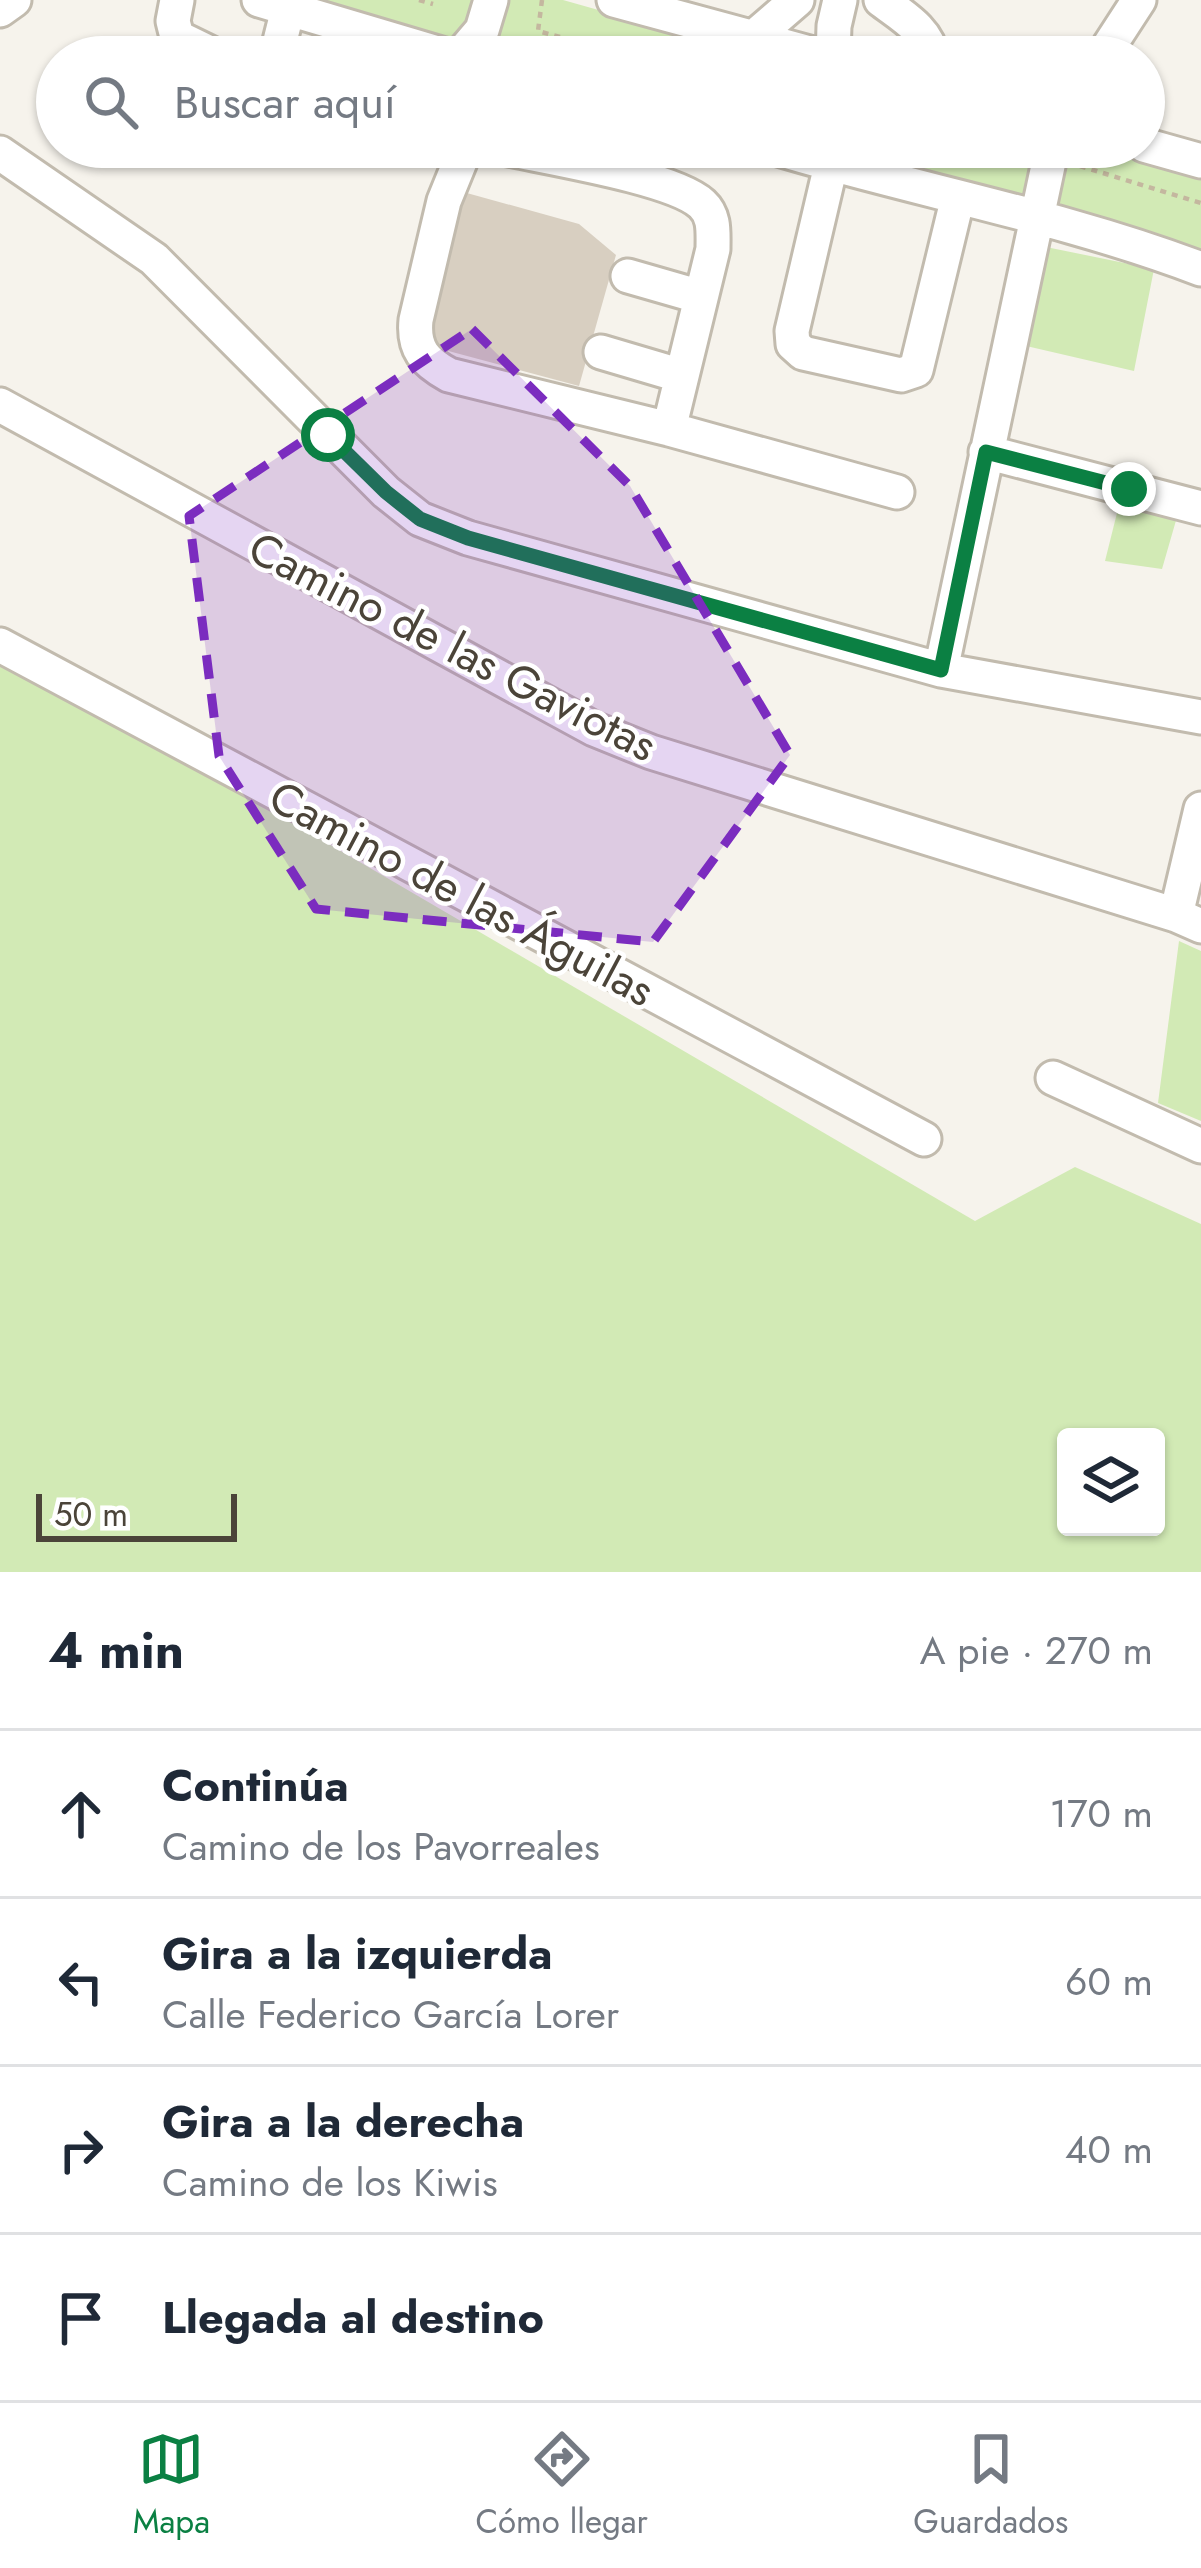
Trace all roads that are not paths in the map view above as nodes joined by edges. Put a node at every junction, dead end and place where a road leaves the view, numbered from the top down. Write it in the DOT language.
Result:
graph roads {
  1 [pos="14,0"];
  2 [pos="177,0"];
  3 [pos="490,0"];
  4 [pos="500,0"];
  5 [pos="511,0"];
  6 [pos="614,0"];
  7 [pos="797,0"];
  8 [pos="840,0"];
  9 [pos="881,0"];
  10 [pos="1139,0"];
  11 [pos="273,4"];
  12 [pos="650,4"];
  13 [pos="0,10"];
  14 [pos="177,36"];
  15 [pos="275,36"];
  16 [pos="383,36"];
  17 [pos="476,36"];
  18 [pos="492,36"];
  19 [pos="499,36"];
  20 [pos="747,36"];
  21 [pos="755,36"];
  22 [pos="834,36"];
  23 [pos="924,36"];
  24 [pos="1116,36"];
  25 [pos="1165,152"];
  26 [pos="0,153"];
  27 [pos="1201,161"];
  28 [pos="457,168"];
  29 [pos="589,168"];
  30 [pos="830,168"];
  31 [pos="843,168"];
  32 [pos="1039,168"];
  33 [pos="1058,168"];
  34 [pos="958,196"];
  35 [pos="1037,217"];
  36 [pos="1201,269"];
  37 [pos="628,276"];
  38 [pos="701,297"];
  39 [pos="601,352"];
  40 [pos="682,376"];
  41 [pos="0,405"];
  42 [pos="669,429"];
  43 [pos="986,452"];
  44 [pos="897,492"];
  45 [pos="1201,508"];
  46 [pos="0,645"];
  47 [pos="941,670"];
  48 [pos="1201,717"];
  49 [pos="1201,808"];
  50 [pos="1188,921"];
  51 [pos="1053,1078"];
  52 [pos="924,1139"];
  53 [pos="1201,1146"];
  1 -- 13 [label="street"];
  2 -- 14 [label="street"];
  3 -- 17 [label="street"];
  4 -- 18 [label="street"];
  5 -- 19 [label="street"];
  6 -- 12 [label="street"];
  7 -- 21 [label="street"];
  8 -- 22 [label="street"];
  9 -- 23 [label="street"];
  10 -- 24 [label="street"];
  11 -- 15 [label="street"];
  11 -- 16 [label="street"];
  12 -- 20 [label="street"];
  25 -- 27 [label="street"];
  26 -- 47 [label="street"];
  28 -- 42 [label="street"];
  29 -- 38 [label="street"];
  30 -- 34 [label="street"];
  31 -- 34 [label="street"];
  32 -- 35 [label="street"];
  33 -- 35 [label="street"];
  34 -- 35 [label="street"];
  35 -- 36 [label="street"];
  35 -- 43 [label="street"];
  37 -- 38 [label="street"];
  38 -- 40 [label="street"];
  39 -- 40 [label="street"];
  40 -- 42 [label="street"];
  41 -- 50 [label="street, Camino de las Gaviotas"];
  42 -- 44 [label="street"];
  43 -- 45 [label="street"];
  43 -- 47 [label="street"];
  46 -- 52 [label="street, Camino de las Águilas"];
  47 -- 48 [label="street"];
  49 -- 50 [label="street"];
  51 -- 53 [label="street"];
}
